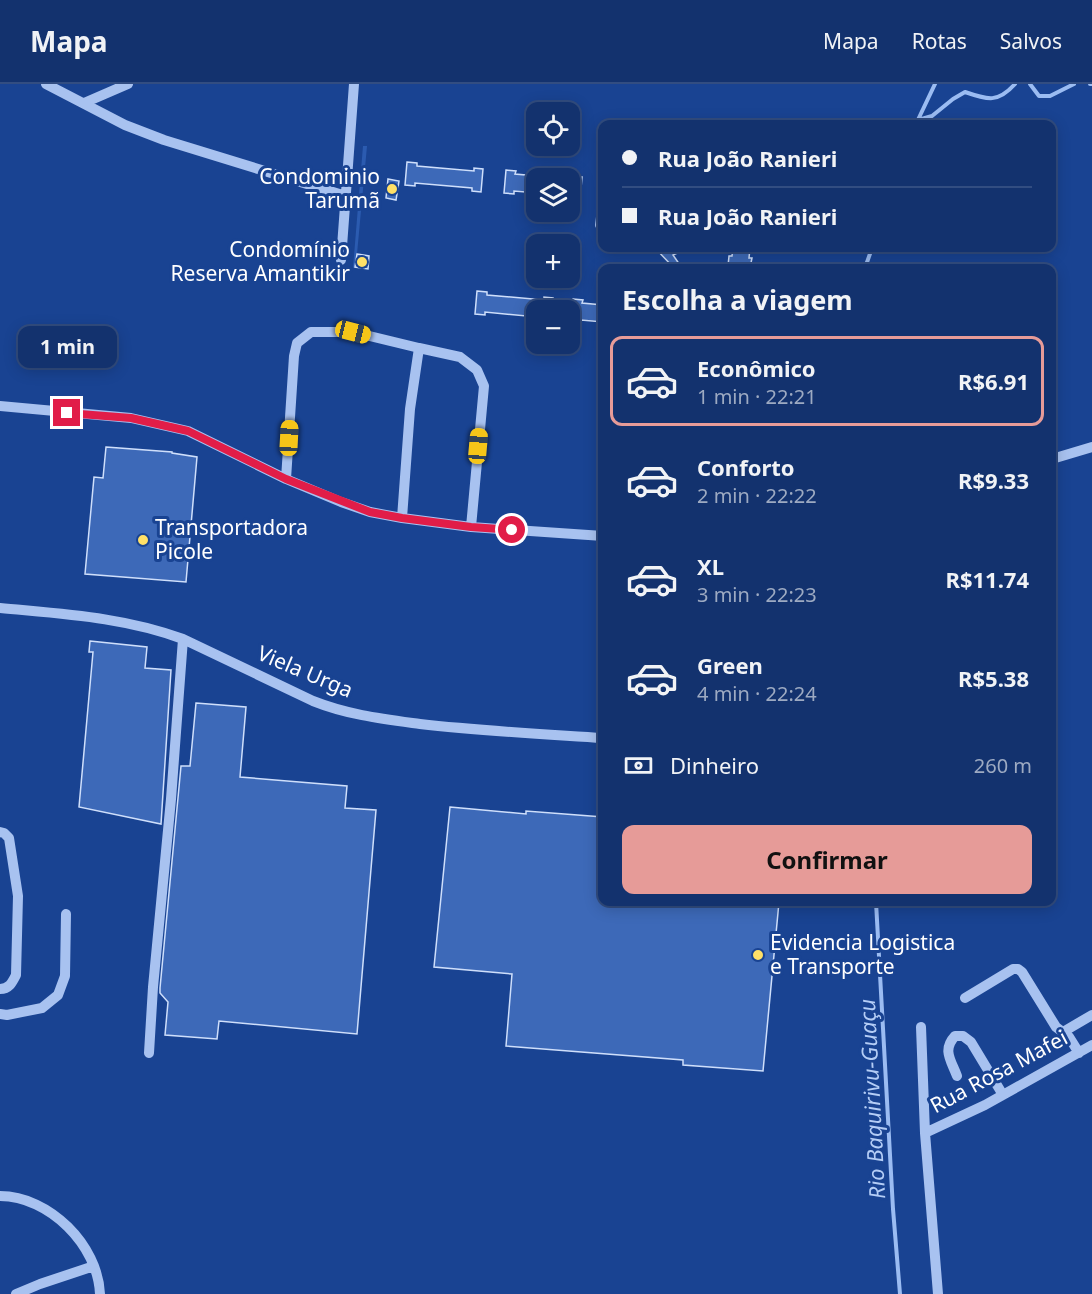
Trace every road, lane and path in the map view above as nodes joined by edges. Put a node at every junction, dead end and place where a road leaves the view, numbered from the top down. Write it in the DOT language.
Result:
graph roads {
  1 [pos="46,84"];
  2 [pos="128,84"];
  3 [pos="354,84"];
  4 [pos="84,103"];
  5 [pos="346,196"];
  6 [pos="341,260"];
  7 [pos="419,348"];
  8 [pos="0,406"];
  9 [pos="1092,447"];
  10 [pos="1056,458"];
  11 [pos="286,479"];
  12 [pos="402,518"];
  13 [pos="471,527"];
  14 [pos="598,536"];
  15 [pos="0,608"];
  16 [pos="183,639"];
  17 [pos="598,738"];
  18 [pos="0,832"];
  19 [pos="66,914"];
  20 [pos="0,989"];
  21 [pos="965,998"];
  22 [pos="0,1014"];
  23 [pos="1092,1015"];
  24 [pos="921,1027"];
  25 [pos="1063,1032"];
  26 [pos="1092,1045"];
  27 [pos="149,1053"];
  28 [pos="1079,1053"];
  29 [pos="957,1076"];
  30 [pos="1003,1095"];
  31 [pos="925,1133"];
  32 [pos="0,1196"];
  33 [pos="94,1266"];
  34 [pos="16,1294"];
  35 [pos="100,1294"];
  36 [pos="938,1294"];
  1 -- 4 [label="street"];
  2 -- 4 [label="street"];
  3 -- 5 [label="street"];
  4 -- 5 [label="street"];
  5 -- 6 [label="street"];
  7 -- 11 [label="street"];
  7 -- 12 [label="street"];
  7 -- 13 [label="street"];
  8 -- 11 [label="street"];
  9 -- 10 [label="street"];
  11 -- 12 [label="street"];
  12 -- 13 [label="street"];
  13 -- 14 [label="street"];
  15 -- 16 [label="street, Viela Urga"];
  16 -- 17 [label="street, Viela Urga"];
  16 -- 27 [label="street"];
  18 -- 20 [label="street"];
  19 -- 22 [label="street"];
  21 -- 25 [label="street"];
  23 -- 25 [label="street"];
  24 -- 31 [label="street"];
  25 -- 28 [label="street"];
  26 -- 28 [label="street, Rua Rosa Mafei"];
  28 -- 30 [label="street, Rua Rosa Mafei"];
  29 -- 30 [label="street"];
  30 -- 31 [label="street, Rua Rosa Mafei"];
  31 -- 36 [label="street"];
  32 -- 33 [label="street"];
  33 -- 34 [label="street"];
  33 -- 35 [label="street"];
}
